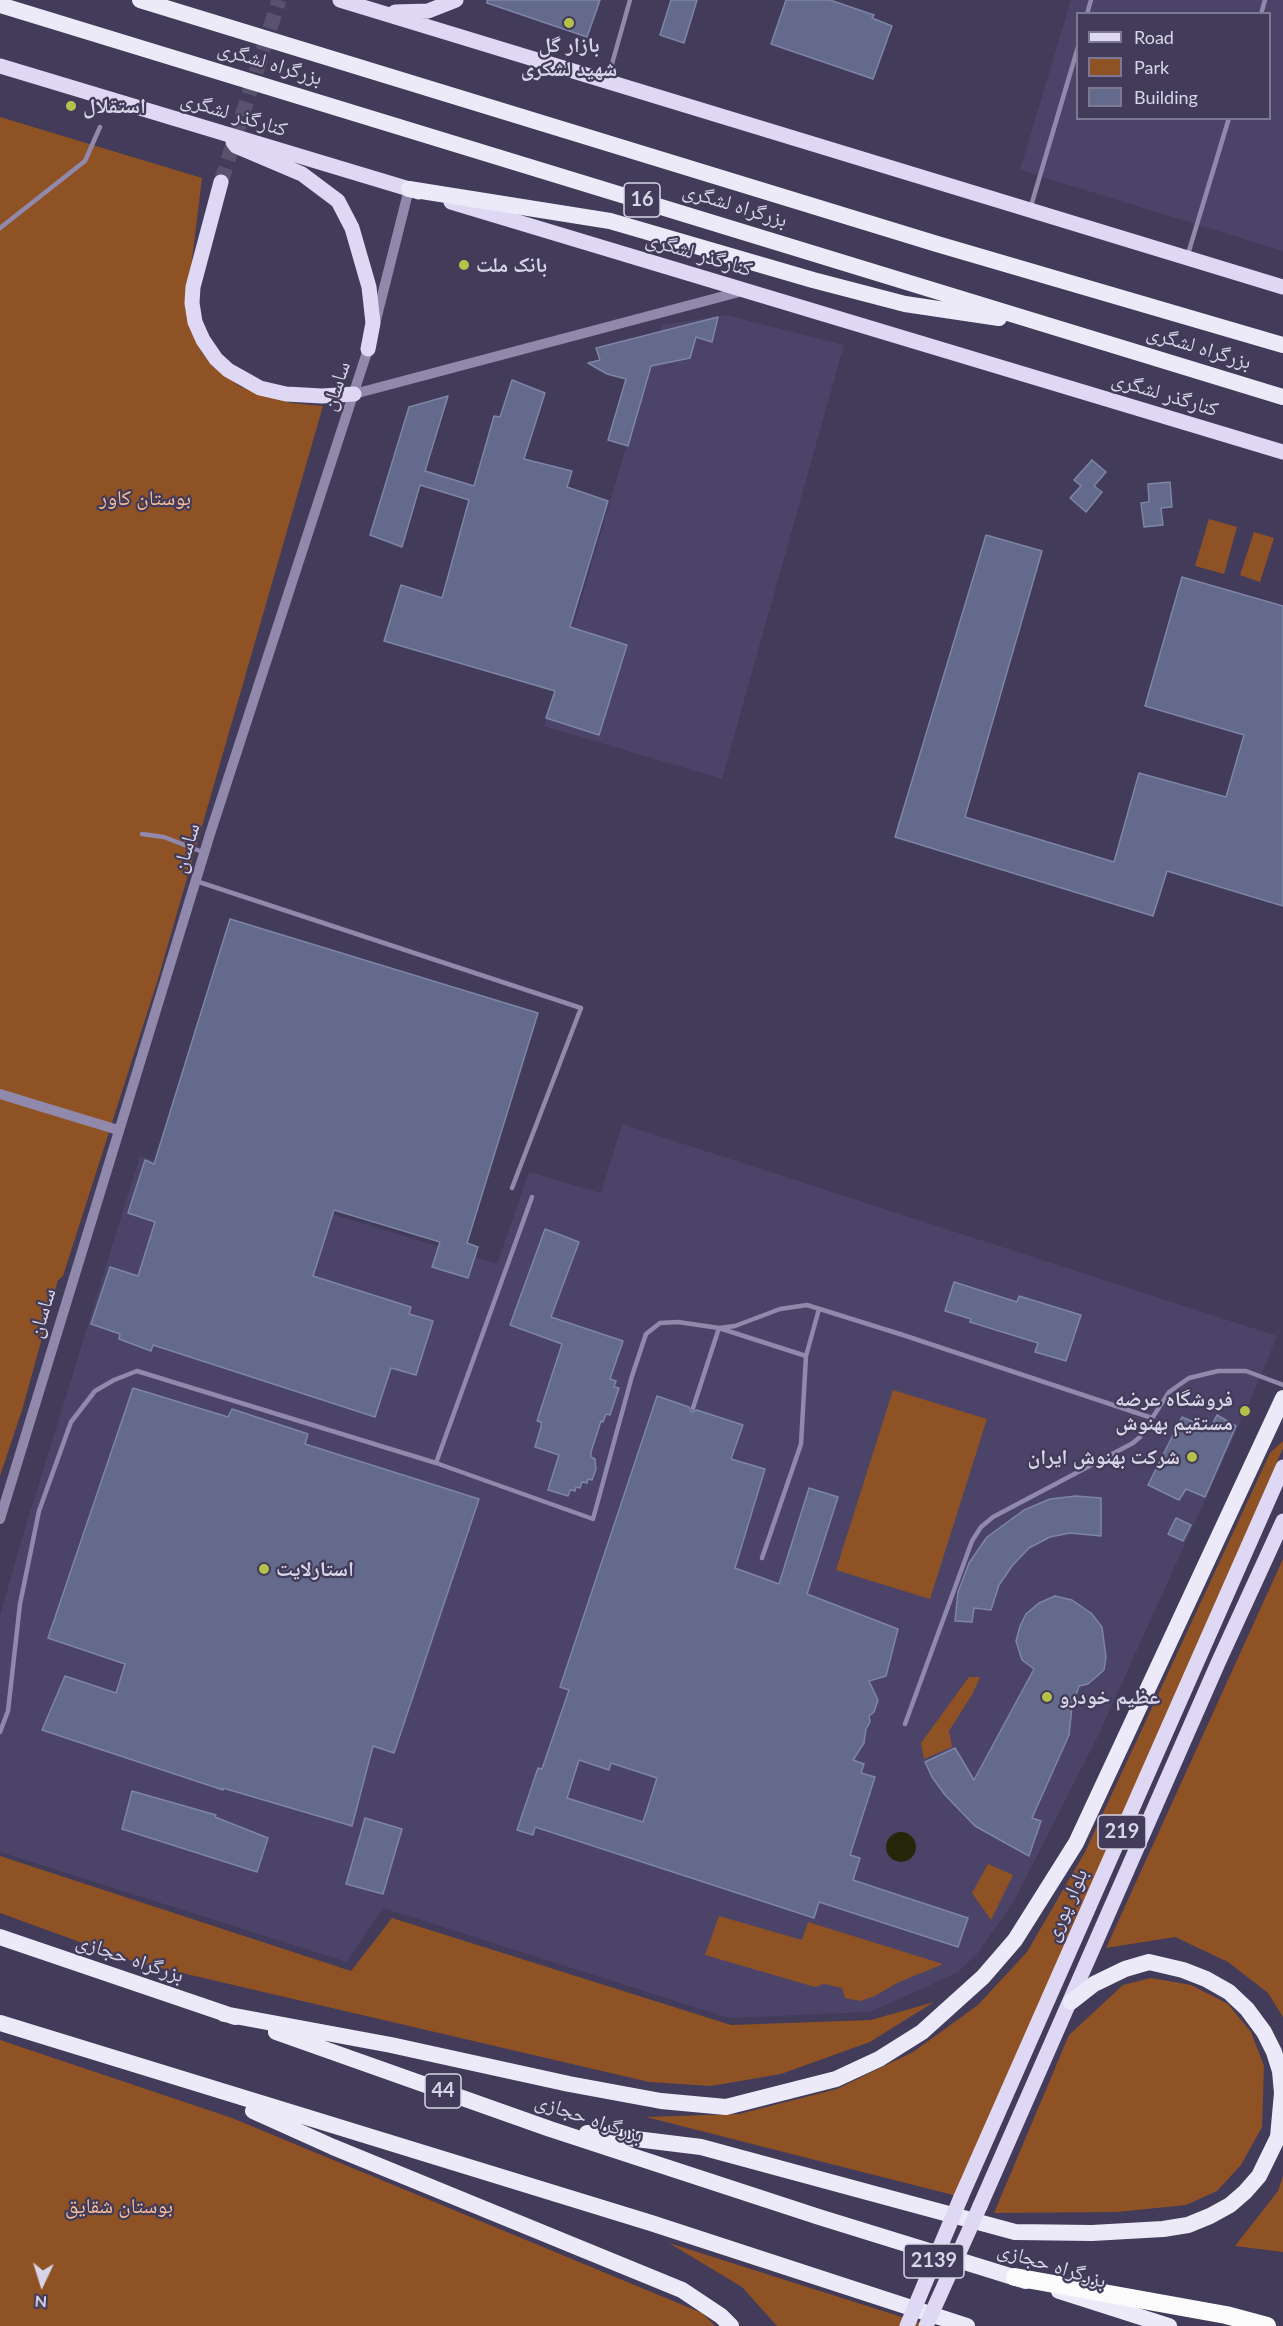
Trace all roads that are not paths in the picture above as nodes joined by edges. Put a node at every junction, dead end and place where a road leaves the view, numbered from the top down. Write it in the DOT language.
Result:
graph roads {
  1 [pos="140,0"];
  2 [pos="340,0"];
  3 [pos="456,0"];
  4 [pos="630,0"];
  5 [pos="0,5"];
  6 [pos="380,12"];
  7 [pos="1076,51"];
  8 [pos="0,66"];
  9 [pos="607,80"];
  10 [pos="1228,120"];
  11 [pos="100,127"];
  12 [pos="228,134"];
  13 [pos="221,182"];
  14 [pos="409,189"];
  15 [pos="1031,209"];
  16 [pos="0,228"];
  17 [pos="1188,257"];
  18 [pos="1283,287"];
  19 [pos="746,290"];
  20 [pos="1053,325"];
  21 [pos="1283,345"];
  22 [pos="368,350"];
  23 [pos="354,394"];
  24 [pos="1283,397"];
  25 [pos="1283,452"];
  26 [pos="142,834"];
  27 [pos="205,853"];
  28 [pos="196,881"];
  29 [pos="0,1094"];
  30 [pos="118,1130"];
  31 [pos="512,1188"];
  32 [pos="532,1197"];
  33 [pos="819,1309"];
  34 [pos="719,1328"];
  35 [pos="806,1356"];
  36 [pos="1283,1385"];
  37 [pos="1283,1398"];
  38 [pos="693,1408"];
  39 [pos="1152,1418"];
  40 [pos="436,1463"];
  41 [pos="1283,1467"];
  42 [pos="0,1519"];
  43 [pos="1283,1521"];
  44 [pos="762,1558"];
  45 [pos="905,1724"];
  46 [pos="0,1732"];
  47 [pos="0,1937"];
  48 [pos="1071,2002"];
  49 [pos="224,2013"];
  50 [pos="0,2023"];
  51 [pos="189,2082"];
  52 [pos="550,2129"];
  53 [pos="961,2197"];
  54 [pos="980,2206"];
  55 [pos="1015,2277"];
  56 [pos="731,2326"];
  57 [pos="907,2326"];
  58 [pos="926,2326"];
  59 [pos="967,2326"];
  60 [pos="1169,2326"];
  61 [pos="1267,2326"];
  1 -- 21 [label="highway, بزرگراه لشگری / 16"];
  2 -- 6 [label="main road"];
  3 -- 6 [label="main road"];
  4 -- 9 [label="lane"];
  5 -- 20 [label="highway, بزرگراه لشگری / 16"];
  6 -- 9 [label="main road"];
  7 -- 15 [label="lane"];
  8 -- 12 [label="main road, کنارگذر لشگری"];
  9 -- 15 [label="main road"];
  10 -- 17 [label="lane"];
  11 -- 16 [label="lane"];
  12 -- 14 [label="main road, کنارگذر لشگری"];
  12 -- 22 [label="main road"];
  13 -- 23 [label="main road"];
  14 -- 19 [label="main road, کنارگذر لشگری"];
  14 -- 20 [label="highway"];
  14 -- 22 [label="street, ساسان"];
  15 -- 17 [label="main road"];
  17 -- 18 [label="main road"];
  19 -- 23 [label="street"];
  19 -- 25 [label="main road, کنارگذر لشگری"];
  20 -- 24 [label="highway, بزرگراه لشگری / 16"];
  22 -- 23 [label="street, ساسان"];
  23 -- 27 [label="street, ساسان"];
  26 -- 27 [label="lane"];
  27 -- 28 [label="street, ساسان"];
  28 -- 30 [label="street, ساسان"];
  28 -- 31 [label="lane"];
  29 -- 30 [label="street"];
  30 -- 42 [label="street, ساسان"];
  32 -- 40 [label="lane"];
  33 -- 34 [label="lane"];
  33 -- 35 [label="lane"];
  33 -- 39 [label="lane"];
  34 -- 35 [label="lane"];
  34 -- 38 [label="lane"];
  34 -- 40 [label="lane"];
  35 -- 44 [label="lane"];
  36 -- 39 [label="lane"];
  37 -- 49 [label="highway"];
  39 -- 45 [label="lane"];
  40 -- 46 [label="lane"];
  41 -- 53 [label="main road, بلوار پوری / 219"];
  43 -- 48 [label="main road, بلوار پوری / 219"];
  47 -- 49 [label="highway, بزرگراه حجازی / 44"];
  48 -- 52 [label="highway"];
  48 -- 54 [label="main road, بلوار پوری / 219"];
  49 -- 52 [label="highway, بزرگراه حجازی / 44"];
  50 -- 51 [label="highway"];
  51 -- 56 [label="highway"];
  51 -- 59 [label="highway"];
  52 -- 55 [label="highway, بزرگراه حجازی / 44"];
  53 -- 57 [label="main road, 2139, bridge"];
  54 -- 58 [label="main road, 2139, bridge"];
  55 -- 60 [label="highway, بزرگراه حجازی / 44"];
  55 -- 61 [label="highway"];
}
